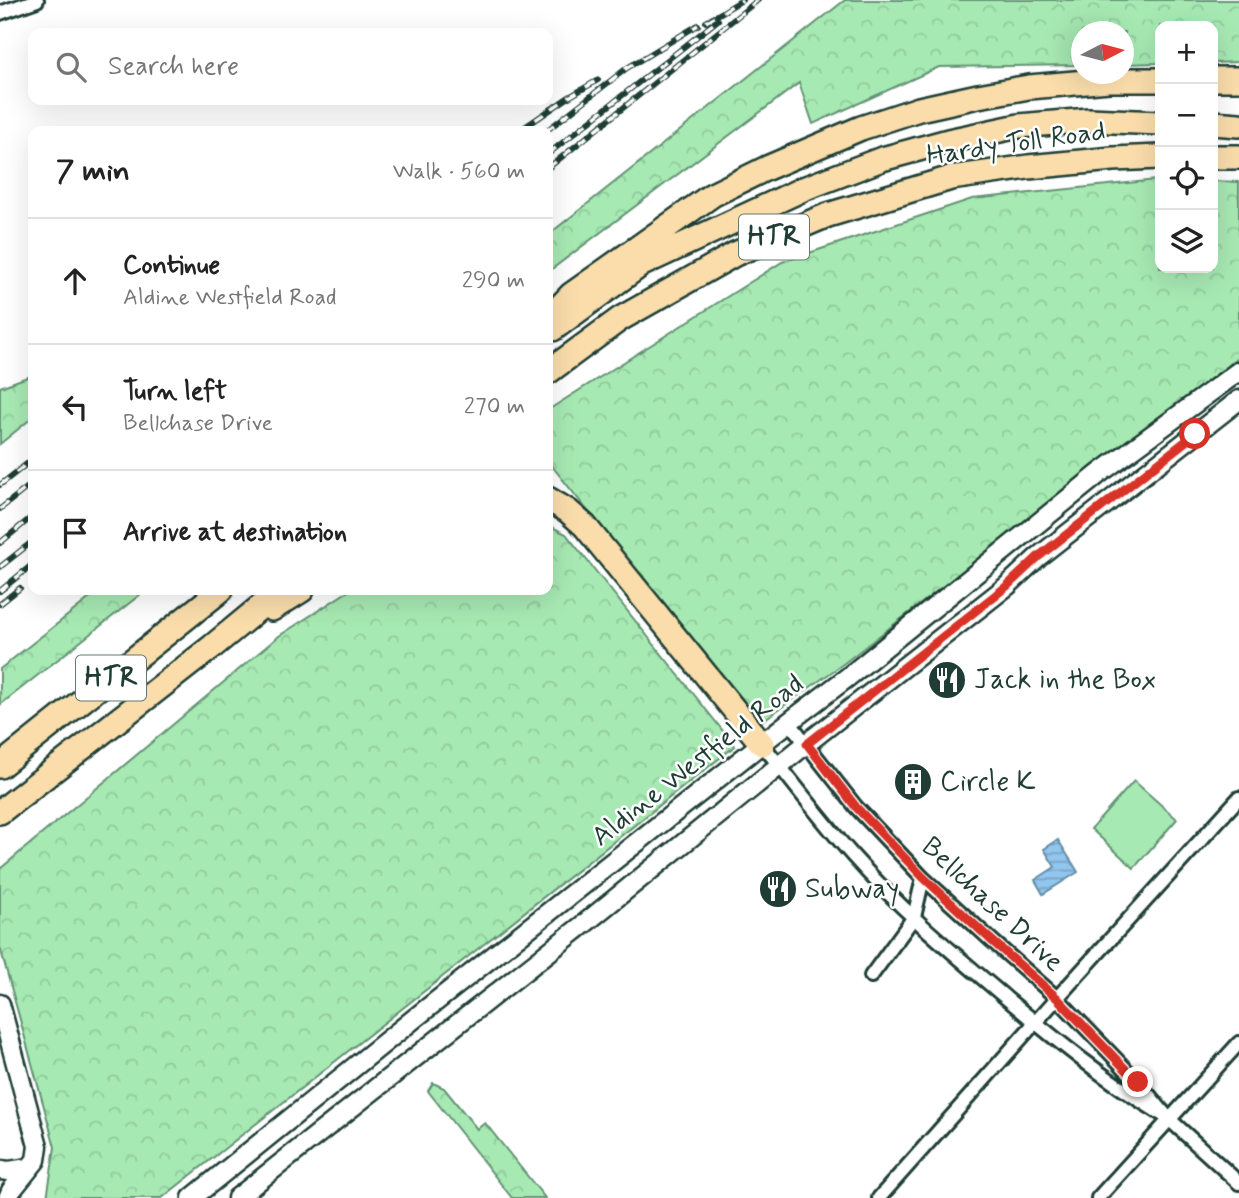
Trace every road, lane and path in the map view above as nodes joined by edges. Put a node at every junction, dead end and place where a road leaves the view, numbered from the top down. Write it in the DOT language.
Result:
graph roads {
  1 [pos="37,0"];
  2 [pos="0,13"];
  3 [pos="1218,79"];
  4 [pos="1239,79"];
  5 [pos="1155,80"];
  6 [pos="1155,123"];
  7 [pos="1218,123"];
  8 [pos="1239,125"];
  9 [pos="1155,157"];
  10 [pos="1218,157"];
  11 [pos="1239,157"];
  12 [pos="553,313"];
  13 [pos="553,329"];
  14 [pos="553,368"];
  15 [pos="1239,371"];
  16 [pos="1239,400"];
  17 [pos="1179,415"];
  18 [pos="1195,434"];
  19 [pos="553,502"];
  20 [pos="1022,537"];
  21 [pos="1038,557"];
  22 [pos="215,595"];
  23 [pos="275,595"];
  24 [pos="294,595"];
  25 [pos="214,646"];
  26 [pos="789,722"];
  27 [pos="762,744"];
  28 [pos="807,744"];
  29 [pos="0,766"];
  30 [pos="779,766"];
  31 [pos="1239,798"];
  32 [pos="0,812"];
  33 [pos="923,877"];
  34 [pos="566,899"];
  35 [pos="914,917"];
  36 [pos="584,924"];
  37 [pos="871,976"];
  38 [pos="1057,998"];
  39 [pos="0,1004"];
  40 [pos="415,1018"];
  41 [pos="1036,1023"];
  42 [pos="433,1043"];
  43 [pos="1239,1043"];
  44 [pos="1169,1119"];
  45 [pos="263,1140"];
  46 [pos="279,1164"];
  47 [pos="28,1168"];
  48 [pos="0,1170"];
  49 [pos="1239,1183"];
  50 [pos="8,1198"];
  51 [pos="192,1198"];
  52 [pos="237,1198"];
  53 [pos="878,1198"];
  54 [pos="1098,1198"];
  1 -- 2 [label="street"];
  3 -- 4 [label="highway"];
  5 -- 12 [label="highway"];
  6 -- 13 [label="highway, Hardy Toll Road / HTR"];
  7 -- 8 [label="highway"];
  9 -- 14 [label="highway, Hardy Toll Road / HTR"];
  10 -- 11 [label="highway"];
  15 -- 17 [label="main road, Aldine Westfield Road"];
  16 -- 18 [label="main road, Aldine Westfield Road"];
  17 -- 18 [label="main road"];
  17 -- 20 [label="main road, Aldine Westfield Road"];
  18 -- 21 [label="main road, Aldine Westfield Road"];
  19 -- 27 [label="highway"];
  20 -- 21 [label="main road"];
  20 -- 26 [label="main road, Aldine Westfield Road"];
  21 -- 28 [label="main road, Aldine Westfield Road"];
  22 -- 29 [label="highway, HTR"];
  23 -- 25 [label="highway, HTR"];
  24 -- 25 [label="highway"];
  25 -- 32 [label="highway, HTR"];
  26 -- 27 [label="main road, Aldine Westfield Road"];
  26 -- 28 [label="street, Bellchase Drive"];
  27 -- 30 [label="street, Bellchase Drive"];
  27 -- 34 [label="main road, Aldine Westfield Road"];
  28 -- 30 [label="main road, Aldine Westfield Road"];
  28 -- 33 [label="street, Bellchase Drive"];
  30 -- 35 [label="street, Bellchase Drive"];
  30 -- 36 [label="main road, Aldine Westfield Road"];
  31 -- 38 [label="street"];
  33 -- 35 [label="street"];
  33 -- 38 [label="street, Bellchase Drive"];
  34 -- 36 [label="main road"];
  34 -- 40 [label="main road, Aldine Westfield Road"];
  35 -- 37 [label="street"];
  35 -- 41 [label="street, Bellchase Drive"];
  36 -- 42 [label="main road, Aldine Westfield Road"];
  38 -- 41 [label="street"];
  38 -- 44 [label="street, Bellchase Drive"];
  39 -- 47 [label="main road"];
  40 -- 42 [label="main road"];
  40 -- 45 [label="main road, Aldine Westfield Road"];
  41 -- 44 [label="street, Bellchase Drive"];
  41 -- 53 [label="street"];
  42 -- 46 [label="main road, Aldine Westfield Road"];
  43 -- 44 [label="street"];
  44 -- 49 [label="street, Bellchase Drive"];
  44 -- 54 [label="street"];
  45 -- 46 [label="main road"];
  45 -- 51 [label="main road, Aldine Westfield Road"];
  46 -- 52 [label="main road, Aldine Westfield Road"];
  47 -- 48 [label="main road"];
  47 -- 50 [label="main road"];
}
